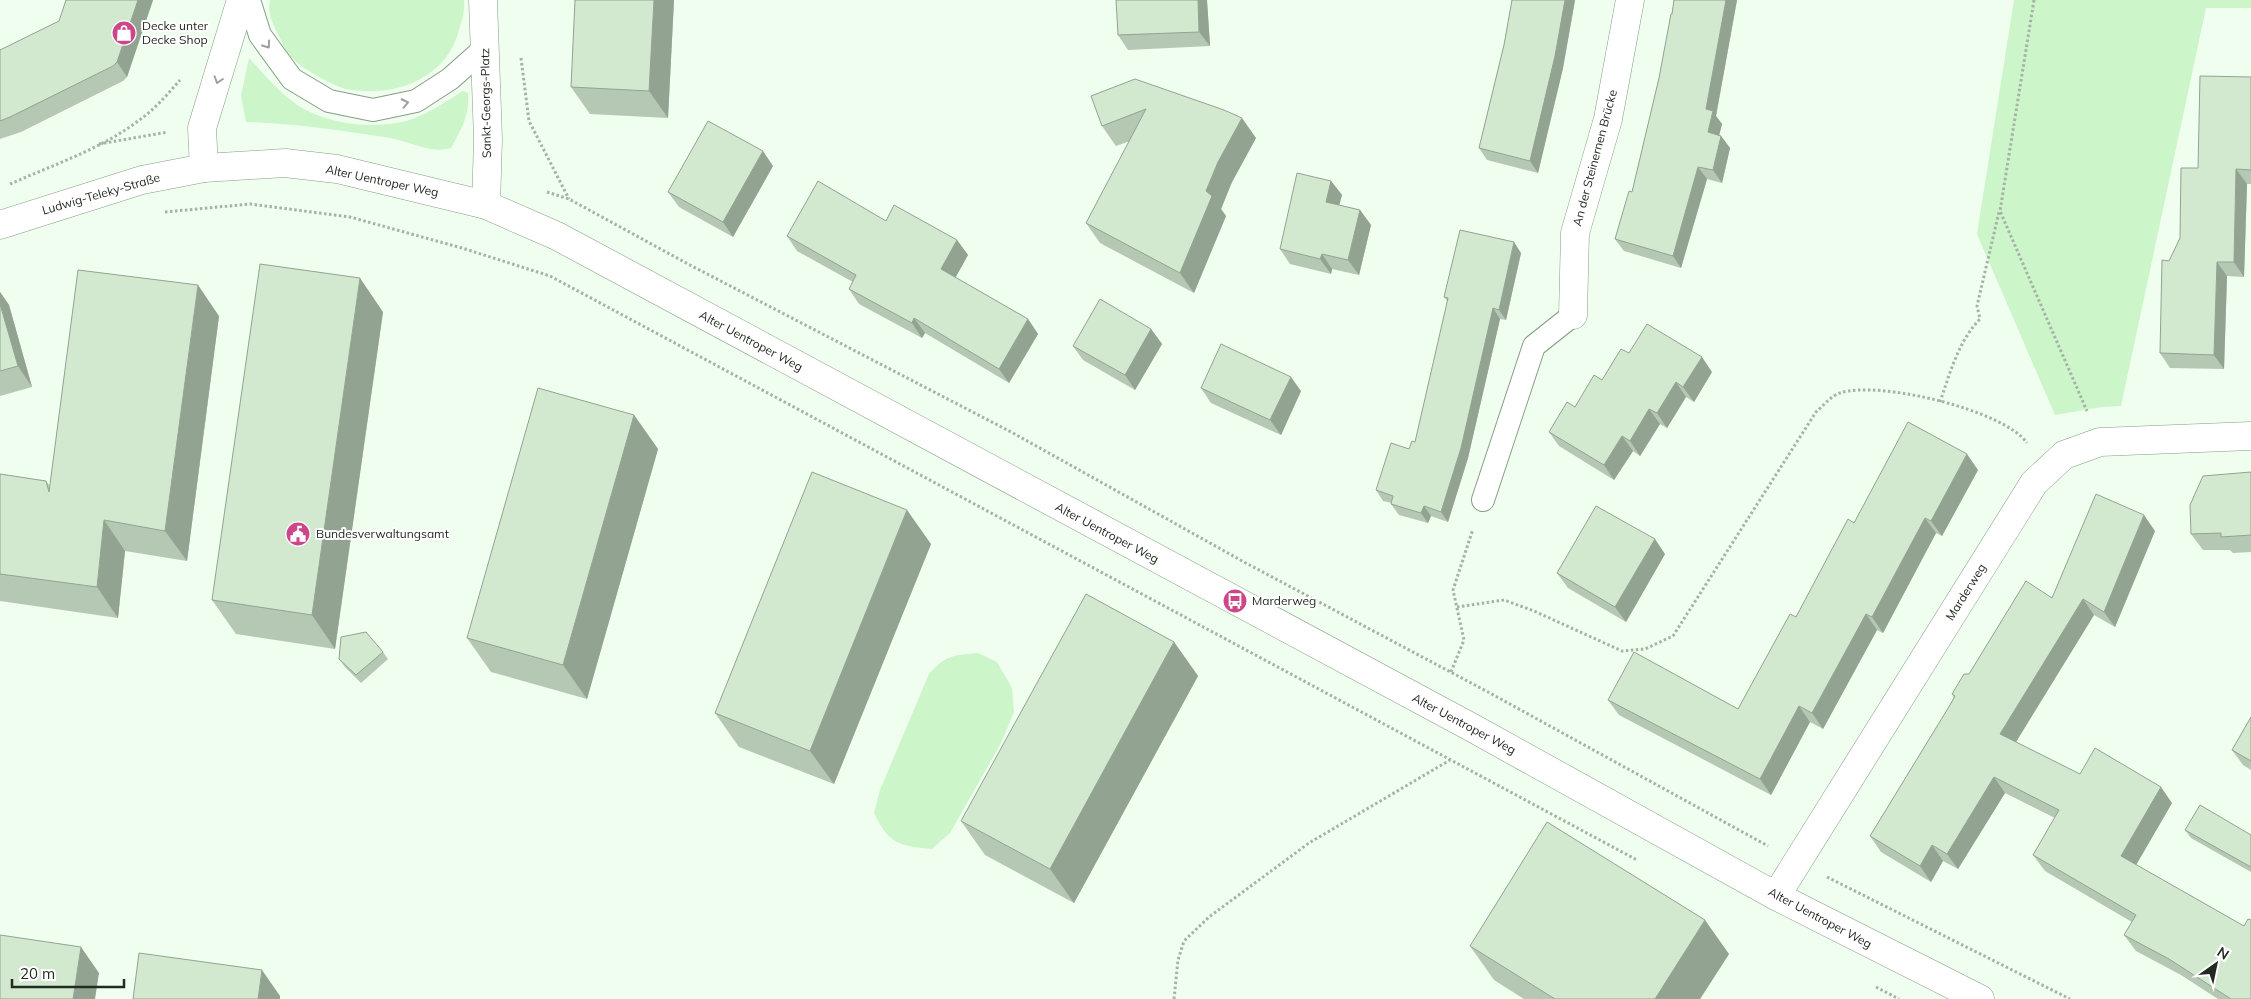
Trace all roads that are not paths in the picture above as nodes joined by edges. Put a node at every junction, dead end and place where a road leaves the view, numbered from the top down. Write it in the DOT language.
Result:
graph roads {
  1 [pos="241,0"];
  2 [pos="249,0"];
  3 [pos="483,0"];
  4 [pos="1630,0"];
  5 [pos="486,47"];
  6 [pos="204,168"];
  7 [pos="486,205"];
  8 [pos="0,225"];
  9 [pos="1574,315"];
  10 [pos="2251,436"];
  11 [pos="1482,500"];
  12 [pos="1776,896"];
  13 [pos="1980,999"];
  1 -- 6 [label="street, one-way"];
  2 -- 5 [label="lane, one-way"];
  3 -- 5 [label="street, Sankt-Georgs-Platz"];
  4 -- 9 [label="street, An der Steinernen Brücke"];
  5 -- 7 [label="street, Sankt-Georgs-Platz"];
  6 -- 7 [label="street, Alter Uentroper Weg"];
  6 -- 8 [label="street, Ludwig-Teleky-Straße"];
  7 -- 12 [label="street, Alter Uentroper Weg"];
  9 -- 11 [label="lane, An der Steinernen Brücke"];
  10 -- 12 [label="street, Marderweg"];
  12 -- 13 [label="street, Alter Uentroper Weg"];
}
